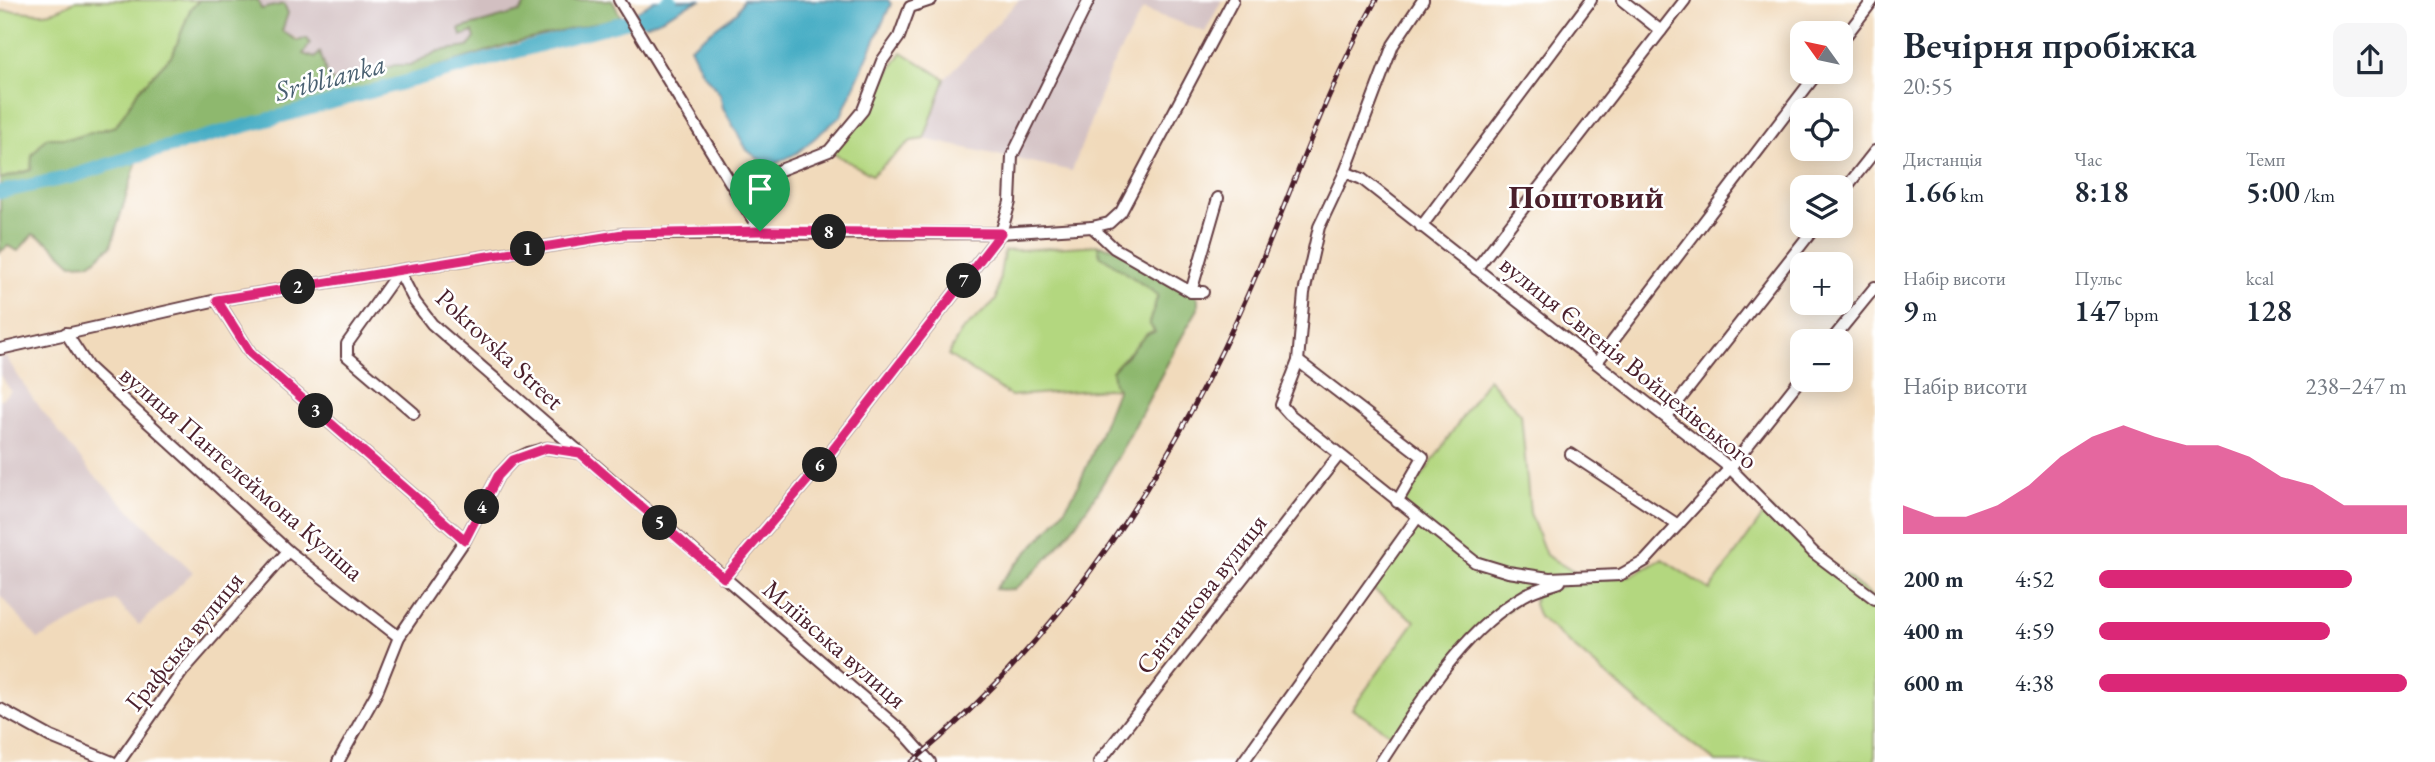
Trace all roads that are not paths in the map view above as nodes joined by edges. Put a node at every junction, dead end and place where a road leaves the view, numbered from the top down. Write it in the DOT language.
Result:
graph roads {
  1 [pos="619,0"];
  2 [pos="931,0"];
  3 [pos="1089,0"];
  4 [pos="1233,0"];
  5 [pos="1423,0"];
  6 [pos="1591,0"];
  7 [pos="1622,0"];
  8 [pos="1685,0"];
  9 [pos="1873,0"];
  10 [pos="1853,26"];
  11 [pos="1661,31"];
  12 [pos="1809,84"];
  13 [pos="1875,151"];
  14 [pos="1345,172"];
  15 [pos="1853,179"];
  16 [pos="734,188"];
  17 [pos="1218,198"];
  18 [pos="1420,226"];
  19 [pos="1092,228"];
  20 [pos="760,231"];
  21 [pos="1001,233"];
  22 [pos="1807,238"];
  23 [pos="1476,270"];
  24 [pos="399,271"];
  25 [pos="1875,287"];
  26 [pos="1191,292"];
  27 [pos="1203,292"];
  28 [pos="217,300"];
  29 [pos="1841,329"];
  30 [pos="66,333"];
  31 [pos="0,349"];
  32 [pos="1298,361"];
  33 [pos="1597,362"];
  34 [pos="1790,392"];
  35 [pos="414,413"];
  36 [pos="1667,416"];
  37 [pos="580,453"];
  38 [pos="1572,454"];
  39 [pos="1339,455"];
  40 [pos="1730,468"];
  41 [pos="1397,502"];
  42 [pos="1417,517"];
  43 [pos="1678,525"];
  44 [pos="465,540"];
  45 [pos="288,551"];
  46 [pos="1579,575"];
  47 [pos="724,578"];
  48 [pos="1875,599"];
  49 [pos="399,637"];
  50 [pos="0,709"];
  51 [pos="112,762"];
  52 [pos="119,762"];
  53 [pos="338,762"];
  54 [pos="930,762"];
  55 [pos="1099,762"];
  56 [pos="1243,762"];
  57 [pos="1381,762"];
  1 -- 16 [label="street"];
  2 -- 16 [label="street"];
  3 -- 21 [label="street"];
  4 -- 19 [label="street"];
  5 -- 14 [label="street"];
  6 -- 18 [label="street"];
  7 -- 11 [label="street"];
  8 -- 11 [label="street"];
  9 -- 10 [label="street"];
  11 -- 23 [label="street"];
  12 -- 33 [label="street"];
  13 -- 15 [label="street"];
  14 -- 18 [label="street, вулиця Євгенія Войцехівського"];
  14 -- 32 [label="street"];
  16 -- 20 [label="street"];
  17 -- 26 [label="street"];
  18 -- 23 [label="street, вулиця Євгенія Войцехівського"];
  19 -- 21 [label="street"];
  19 -- 26 [label="street"];
  20 -- 21 [label="street"];
  20 -- 24 [label="street"];
  21 -- 47 [label="street"];
  22 -- 36 [label="street"];
  23 -- 33 [label="street, вулиця Євгенія Войцехівського"];
  24 -- 28 [label="street"];
  24 -- 35 [label="street"];
  24 -- 37 [label="street, Pokrovska Street"];
  25 -- 29 [label="street"];
  26 -- 27 [label="street"];
  28 -- 30 [label="street"];
  28 -- 44 [label="street"];
  30 -- 31 [label="street"];
  30 -- 45 [label="street, вулиця Пантелеймона Куліша"];
  32 -- 39 [label="street"];
  32 -- 41 [label="street"];
  33 -- 36 [label="street, вулиця Євгенія Войцехівського"];
  34 -- 40 [label="street"];
  36 -- 40 [label="street, вулиця Євгенія Войцехівського"];
  37 -- 44 [label="street"];
  37 -- 47 [label="street, Мліївська вулиця"];
  38 -- 43 [label="street"];
  39 -- 41 [label="street"];
  39 -- 55 [label="street, Світанкова вулиця"];
  40 -- 43 [label="street"];
  40 -- 48 [label="street, вулиця Євгенія Войцехівського"];
  41 -- 42 [label="street"];
  42 -- 46 [label="street"];
  42 -- 56 [label="street"];
  43 -- 46 [label="street"];
  44 -- 49 [label="street"];
  45 -- 49 [label="street, вулиця Пантелеймона Куліша"];
  45 -- 52 [label="street, Графська вулиця"];
  46 -- 57 [label="street"];
  47 -- 54 [label="street, Мліївська вулиця"];
  49 -- 53 [label="street"];
  50 -- 51 [label="street"];
}
